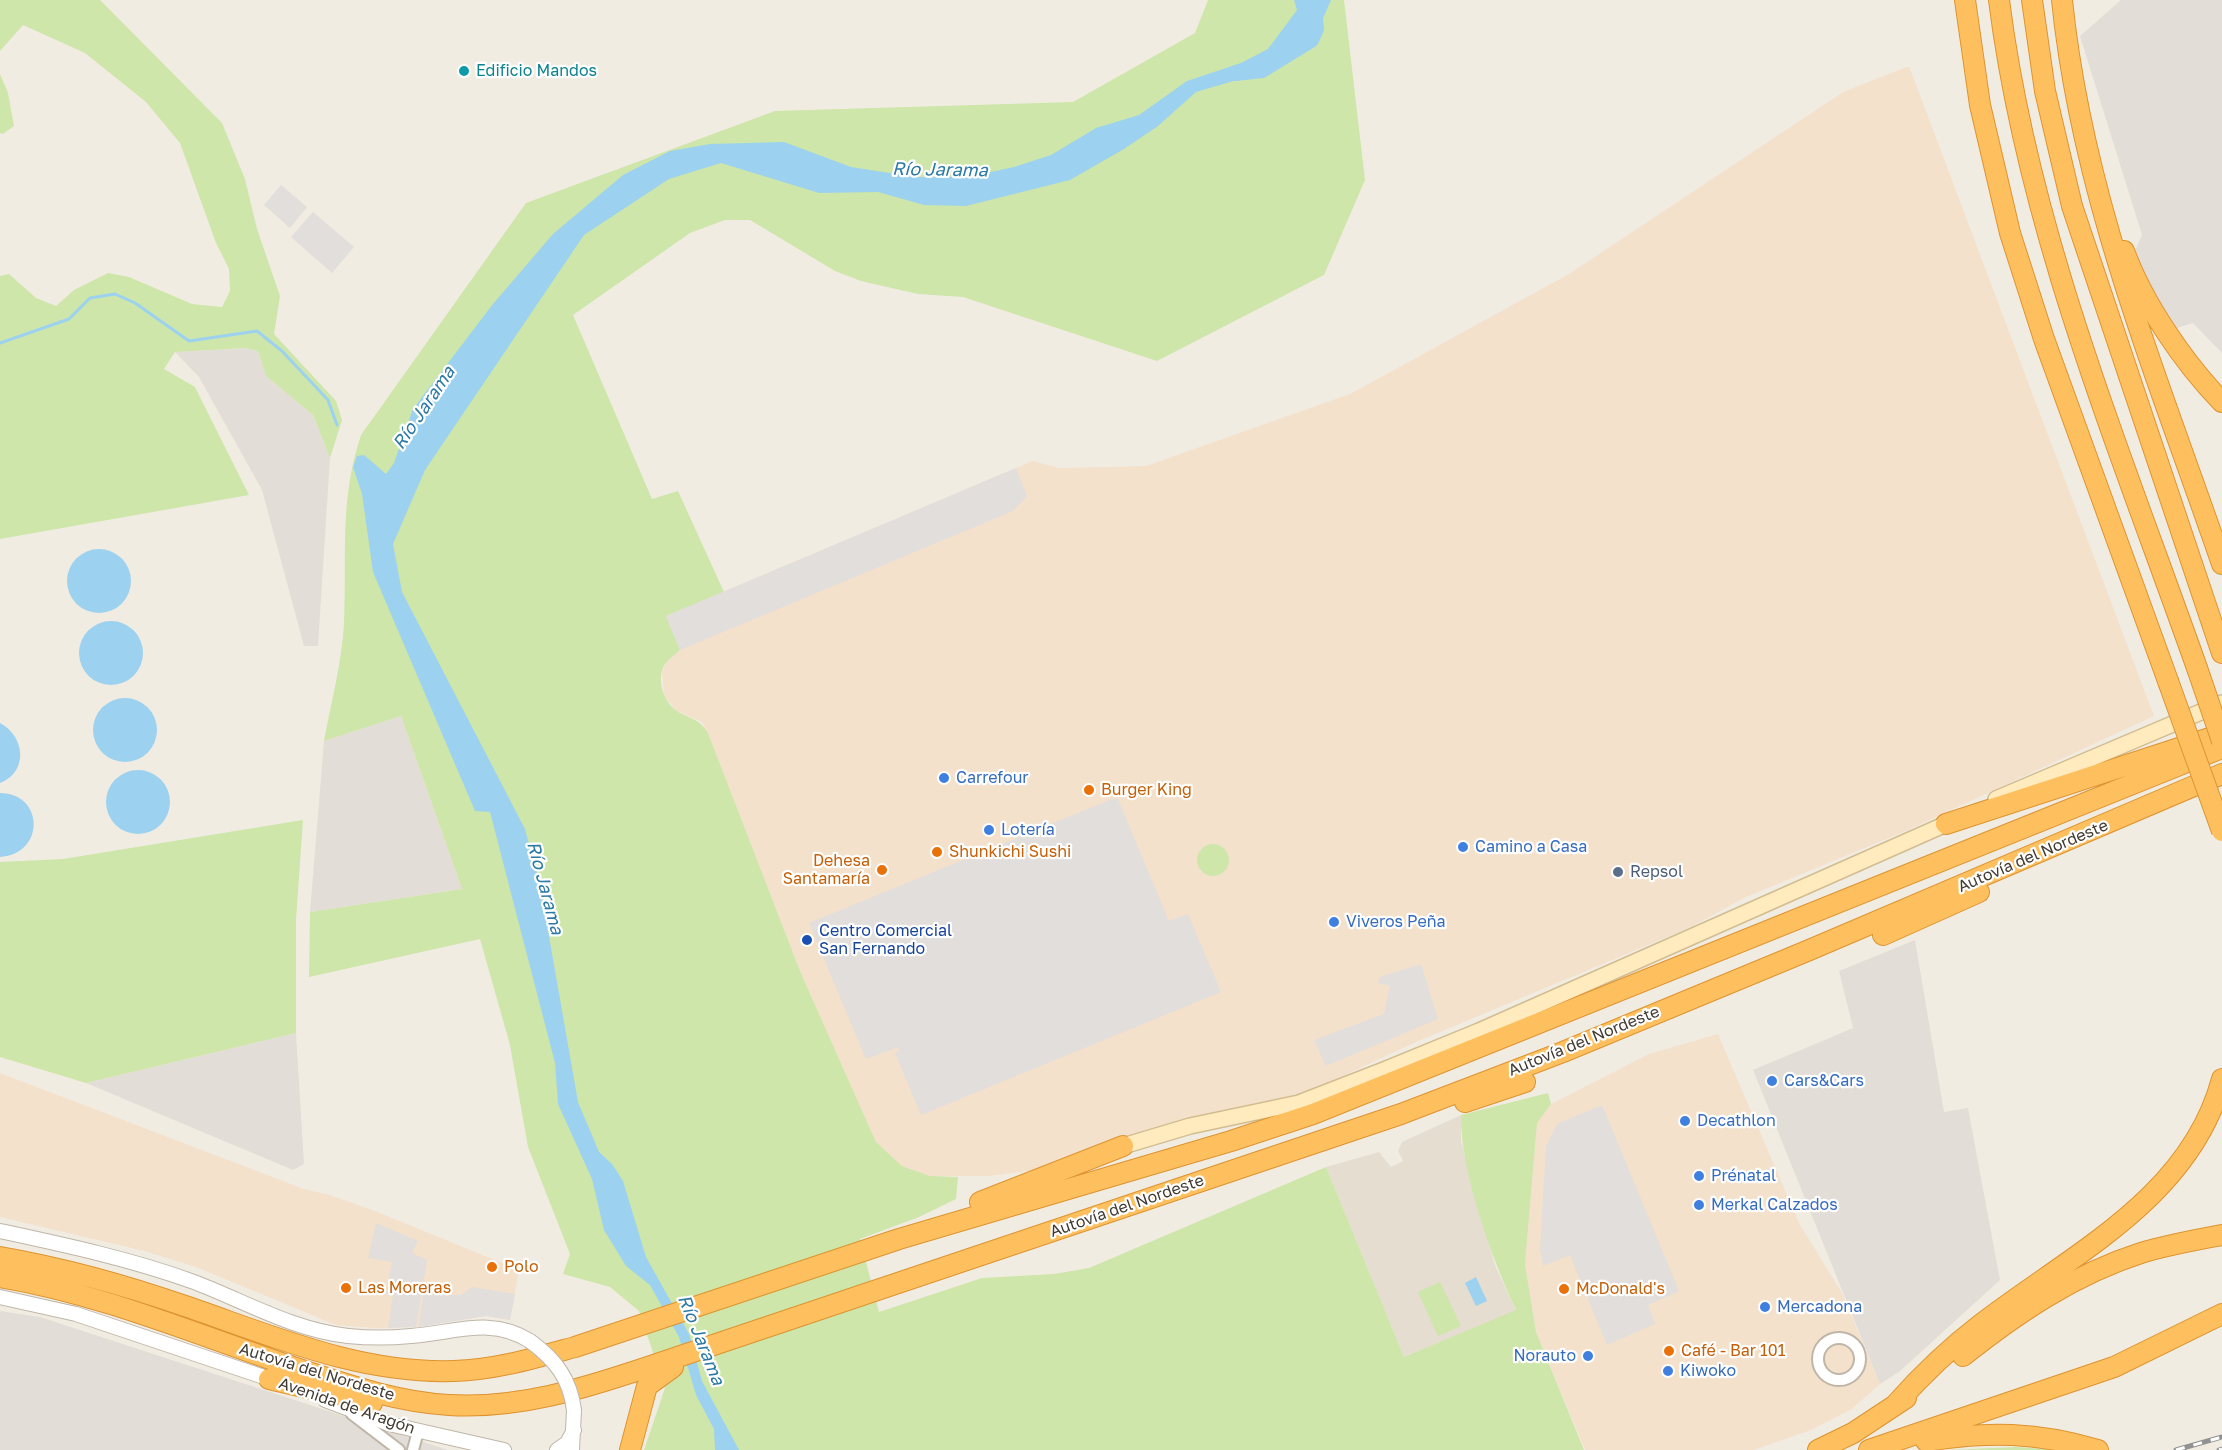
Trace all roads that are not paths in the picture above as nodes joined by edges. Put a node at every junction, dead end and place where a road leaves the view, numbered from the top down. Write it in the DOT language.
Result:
graph roads {
  1 [pos="1965,0"];
  2 [pos="1999,0"];
  3 [pos="2032,0"];
  4 [pos="2062,0"];
  5 [pos="2075,88"];
  6 [pos="2222,402"];
  7 [pos="2222,564"];
  8 [pos="2222,653"];
  9 [pos="2222,703"];
  10 [pos="2222,734"];
  11 [pos="2222,741"];
  12 [pos="2222,748"];
  13 [pos="2222,774"];
  14 [pos="1946,824"];
  15 [pos="2105,826"];
  16 [pos="2222,831"];
  17 [pos="1883,935"];
  18 [pos="2222,1079"];
  19 [pos="1525,1082"];
  20 [pos="1401,1114"];
  21 [pos="1123,1146"];
  22 [pos="0,1231"];
  23 [pos="2222,1235"];
  24 [pos="899,1239"];
  25 [pos="0,1257"];
  26 [pos="0,1277"];
  27 [pos="0,1297"];
  28 [pos="0,1306"];
  29 [pos="44,1307"];
  30 [pos="2222,1314"];
  31 [pos="650,1374"];
  32 [pos="269,1379"];
  33 [pos="508,1403"];
  34 [pos="1896,1404"];
  35 [pos="339,1405"];
  36 [pos="575,1425"];
  37 [pos="418,1431"];
  38 [pos="493,1448"];
  39 [pos="399,1450"];
  40 [pos="413,1450"];
  41 [pos="504,1450"];
  42 [pos="557,1450"];
  43 [pos="572,1450"];
  44 [pos="630,1450"];
  45 [pos="1818,1450"];
  46 [pos="1869,1450"];
  47 [pos="1890,1450"];
  48 [pos="2098,1450"];
  1 -- 16 [label="highway, bridge"];
  2 -- 11 [label="highway, bridge"];
  3 -- 8 [label="highway"];
  4 -- 5 [label="highway"];
  5 -- 6 [label="highway"];
  5 -- 7 [label="highway"];
  9 -- 14 [label="main road"];
  10 -- 14 [label="highway"];
  12 -- 24 [label="highway, Autovía del Nordeste"];
  13 -- 15 [label="highway, Autovía del Nordeste"];
  14 -- 21 [label="main road"];
  15 -- 17 [label="highway"];
  15 -- 20 [label="highway, Autovía del Nordeste"];
  18 -- 34 [label="highway"];
  19 -- 20 [label="highway"];
  20 -- 31 [label="highway, Autovía del Nordeste"];
  21 -- 24 [label="highway"];
  22 -- 36 [label="street, bridge"];
  23 -- 34 [label="highway"];
  24 -- 25 [label="highway, Autovía del Nordeste"];
  26 -- 33 [label="highway, Autovía del Nordeste"];
  27 -- 29 [label="street, Avenida de Aragón"];
  28 -- 29 [label="street"];
  29 -- 32 [label="street, Avenida de Aragón"];
  30 -- 46 [label="highway"];
  31 -- 33 [label="highway, Autovía del Nordeste"];
  31 -- 44 [label="highway"];
  32 -- 33 [label="highway"];
  32 -- 35 [label="street, Avenida de Aragón"];
  34 -- 45 [label="highway"];
  35 -- 37 [label="street, Avenida de Aragón"];
  35 -- 39 [label="street"];
  36 -- 42 [label="street"];
  36 -- 43 [label="street"];
  37 -- 38 [label="street, Avenida de Aragón"];
  37 -- 40 [label="street"];
  38 -- 41 [label="street, Avenida de Aragón"];
  47 -- 48 [label="highway"];
}
